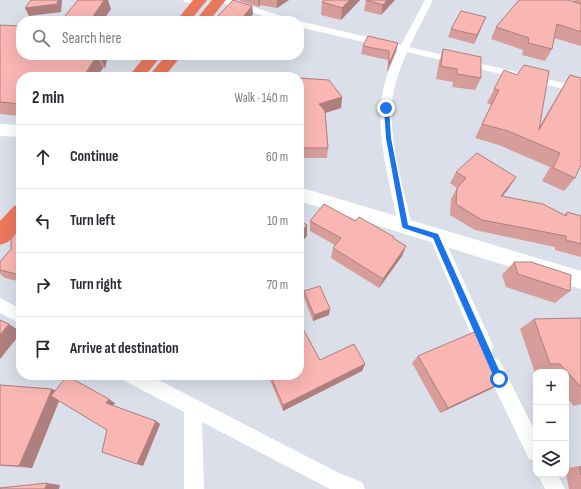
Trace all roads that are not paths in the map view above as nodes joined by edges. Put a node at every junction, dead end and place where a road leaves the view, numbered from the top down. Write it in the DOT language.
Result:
graph roads {
  1 [pos="219,0"];
  2 [pos="222,0"];
  3 [pos="429,0"];
  4 [pos="196,1"];
  5 [pos="186,16"];
  6 [pos="206,16"];
  7 [pos="272,16"];
  8 [pos="304,25"];
  9 [pos="403,48"];
  10 [pos="150,60"];
  11 [pos="170,60"];
  12 [pos="140,72"];
  13 [pos="160,72"];
  14 [pos="581,90"];
  15 [pos="0,130"];
  16 [pos="16,131"];
  17 [pos="304,196"];
  18 [pos="405,226"];
  19 [pos="16,231"];
  20 [pos="436,236"];
  21 [pos="13,242"];
  22 [pos="581,280"];
  23 [pos="0,305"];
  24 [pos="16,313"];
  25 [pos="140,380"];
  26 [pos="193,408"];
  27 [pos="533,446"];
  28 [pos="549,477"];
  29 [pos="194,489"];
  30 [pos="355,489"];
  31 [pos="555,489"];
  1 -- 6 [label="highway"];
  2 -- 7 [label="street"];
  3 -- 9 [label="street"];
  4 -- 5 [label="highway"];
  8 -- 9 [label="street"];
  9 -- 14 [label="street"];
  9 -- 18 [label="street"];
  10 -- 12 [label="highway"];
  11 -- 13 [label="highway"];
  15 -- 16 [label="street"];
  17 -- 18 [label="street"];
  18 -- 20 [label="street"];
  19 -- 21 [label="highway"];
  20 -- 22 [label="street"];
  20 -- 27 [label="street"];
  23 -- 24 [label="street"];
  25 -- 26 [label="street"];
  26 -- 29 [label="street"];
  26 -- 30 [label="street"];
  28 -- 31 [label="street"];
}
